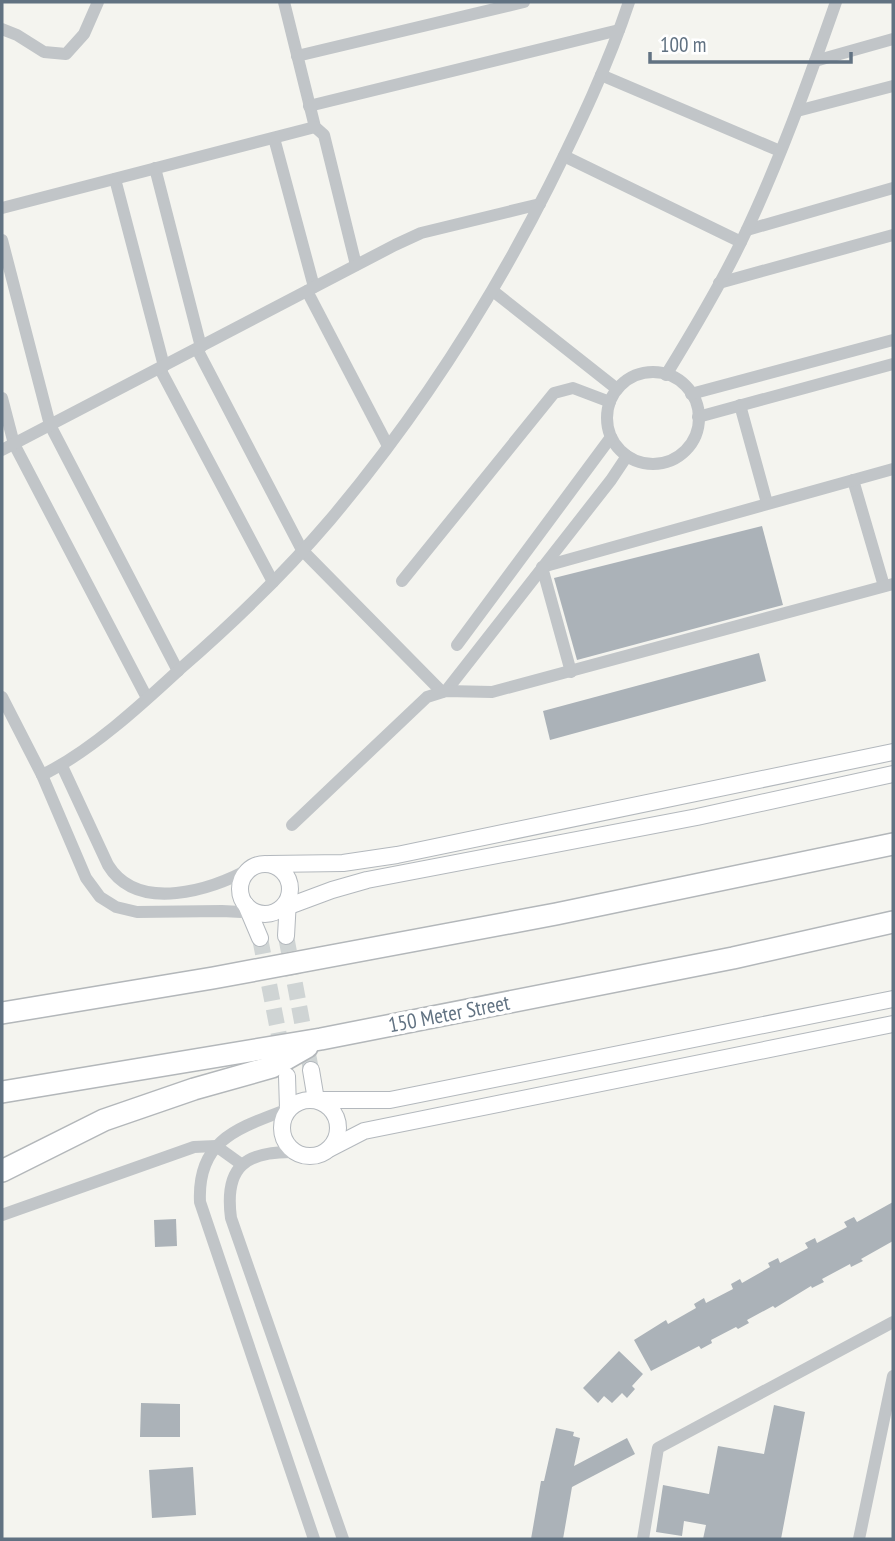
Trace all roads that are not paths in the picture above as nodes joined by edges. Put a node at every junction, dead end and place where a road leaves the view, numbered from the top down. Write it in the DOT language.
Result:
graph roads {
  1 [pos="98,2"];
  2 [pos="284,2"];
  3 [pos="524,2"];
  4 [pos="629,2"];
  5 [pos="836,2"];
  6 [pos="2,29"];
  7 [pos="619,30"];
  8 [pos="893,39"];
  9 [pos="297,56"];
  10 [pos="815,61"];
  11 [pos="601,75"];
  12 [pos="893,86"];
  13 [pos="309,106"];
  14 [pos="797,111"];
  15 [pos="315,127"];
  16 [pos="274,138"];
  17 [pos="780,151"];
  18 [pos="564,156"];
  19 [pos="155,169"];
  20 [pos="115,179"];
  21 [pos="893,188"];
  22 [pos="540,204"];
  23 [pos="2,208"];
  24 [pos="893,235"];
  25 [pos="744,236"];
  26 [pos="2,240"];
  27 [pos="356,265"];
  28 [pos="719,282"];
  29 [pos="311,289"];
  30 [pos="493,292"];
  31 [pos="893,340"];
  32 [pos="199,348"];
  33 [pos="893,364"];
  34 [pos="162,368"];
  35 [pos="666,374"];
  36 [pos="617,389"];
  37 [pos="691,394"];
  38 [pos="2,398"];
  39 [pos="610,402"];
  40 [pos="740,405"];
  41 [pos="698,417"];
  42 [pos="50,425"];
  43 [pos="611,437"];
  44 [pos="388,446"];
  45 [pos="8,447"];
  46 [pos="627,456"];
  47 [pos="893,469"];
  48 [pos="853,480"];
  49 [pos="767,503"];
  50 [pos="303,550"];
  51 [pos="542,567"];
  52 [pos="402,581"];
  53 [pos="272,582"];
  54 [pos="888,585"];
  55 [pos="457,645"];
  56 [pos="178,671"];
  57 [pos="571,672"];
  58 [pos="444,692"];
  59 [pos="2,697"];
  60 [pos="147,698"];
  61 [pos="893,752"];
  62 [pos="62,766"];
  63 [pos="893,774"];
  64 [pos="42,775"];
  65 [pos="292,825"];
  66 [pos="893,844"];
  67 [pos="269,864"];
  68 [pos="253,867"];
  69 [pos="286,905"];
  70 [pos="251,910"];
  71 [pos="893,922"];
  72 [pos="286,936"];
  73 [pos="260,939"];
  74 [pos="893,999"];
  75 [pos="2,1004"];
  76 [pos="43,1006"];
  77 [pos="2,1013"];
  78 [pos="893,1024"];
  79 [pos="321,1039"];
  80 [pos="311,1070"];
  81 [pos="287,1076"];
  82 [pos="2,1092"];
  83 [pos="316,1100"];
  84 [pos="288,1109"];
  85 [pos="216,1146"];
  86 [pos="328,1149"];
  87 [pos="295,1152"];
  88 [pos="241,1164"];
  89 [pos="2,1171"];
  90 [pos="2,1215"];
  91 [pos="893,1322"];
  92 [pos="893,1376"];
  93 [pos="314,1539"];
  94 [pos="343,1539"];
  95 [pos="643,1539"];
  96 [pos="859,1539"];
  1 -- 6 [label="street"];
  2 -- 9 [label="street"];
  3 -- 9 [label="street"];
  4 -- 7 [label="street"];
  5 -- 10 [label="street"];
  7 -- 11 [label="street"];
  7 -- 13 [label="street"];
  8 -- 10 [label="street"];
  9 -- 13 [label="street"];
  10 -- 14 [label="street"];
  11 -- 17 [label="street"];
  11 -- 18 [label="street"];
  12 -- 14 [label="street"];
  13 -- 15 [label="street"];
  14 -- 17 [label="street"];
  15 -- 16 [label="street"];
  15 -- 27 [label="street"];
  16 -- 19 [label="street"];
  16 -- 29 [label="street"];
  17 -- 25 [label="street"];
  18 -- 22 [label="street"];
  18 -- 25 [label="street"];
  19 -- 20 [label="street"];
  19 -- 32 [label="street"];
  20 -- 23 [label="street"];
  20 -- 34 [label="street"];
  21 -- 25 [label="street"];
  22 -- 27 [label="street"];
  22 -- 30 [label="street"];
  24 -- 28 [label="street"];
  25 -- 28 [label="street"];
  26 -- 42 [label="street"];
  27 -- 29 [label="street"];
  28 -- 35 [label="street"];
  29 -- 32 [label="street"];
  29 -- 44 [label="street"];
  30 -- 36 [label="street"];
  30 -- 44 [label="street"];
  31 -- 37 [label="street"];
  32 -- 34 [label="street"];
  32 -- 50 [label="street"];
  33 -- 40 [label="street"];
  34 -- 42 [label="street"];
  34 -- 53 [label="street"];
  35 -- 36 [label="street"];
  35 -- 37 [label="street"];
  36 -- 39 [label="street"];
  37 -- 41 [label="street"];
  38 -- 45 [label="street"];
  39 -- 43 [label="street"];
  39 -- 52 [label="street"];
  40 -- 41 [label="street"];
  40 -- 49 [label="street"];
  41 -- 46 [label="street"];
  42 -- 45 [label="street"];
  42 -- 56 [label="street"];
  43 -- 46 [label="street"];
  43 -- 55 [label="street"];
  44 -- 50 [label="street"];
  45 -- 60 [label="street"];
  46 -- 51 [label="street"];
  47 -- 48 [label="street"];
  48 -- 49 [label="street"];
  48 -- 54 [label="street"];
  49 -- 51 [label="street"];
  50 -- 53 [label="street"];
  50 -- 58 [label="street"];
  51 -- 57 [label="street"];
  51 -- 58 [label="street"];
  53 -- 56 [label="street"];
  54 -- 57 [label="street"];
  56 -- 60 [label="street"];
  57 -- 58 [label="street"];
  58 -- 65 [label="street"];
  59 -- 64 [label="street"];
  60 -- 62 [label="street"];
  61 -- 67 [label="street"];
  62 -- 64 [label="street"];
  62 -- 68 [label="street"];
  63 -- 69 [label="street"];
  64 -- 70 [label="street"];
  66 -- 76 [label="highway"];
  67 -- 68 [label="street"];
  67 -- 69 [label="street"];
  68 -- 70 [label="street"];
  69 -- 70 [label="street"];
  69 -- 72 [label="street"];
  70 -- 73 [label="street"];
  71 -- 79 [label="highway, 150 Meter Street"];
  74 -- 83 [label="street"];
  75 -- 76 [label="highway"];
  76 -- 77 [label="highway"];
  78 -- 86 [label="street"];
  79 -- 82 [label="highway, 150 Meter Street"];
  79 -- 89 [label="highway"];
  80 -- 83 [label="street"];
  81 -- 84 [label="street"];
  83 -- 84 [label="street"];
  83 -- 86 [label="street"];
  84 -- 85 [label="street"];
  84 -- 87 [label="street"];
  85 -- 88 [label="street"];
  85 -- 90 [label="street"];
  85 -- 93 [label="street"];
  86 -- 87 [label="street"];
  87 -- 88 [label="street"];
  88 -- 94 [label="street"];
  91 -- 95 [label="street"];
  92 -- 96 [label="street"];
}
